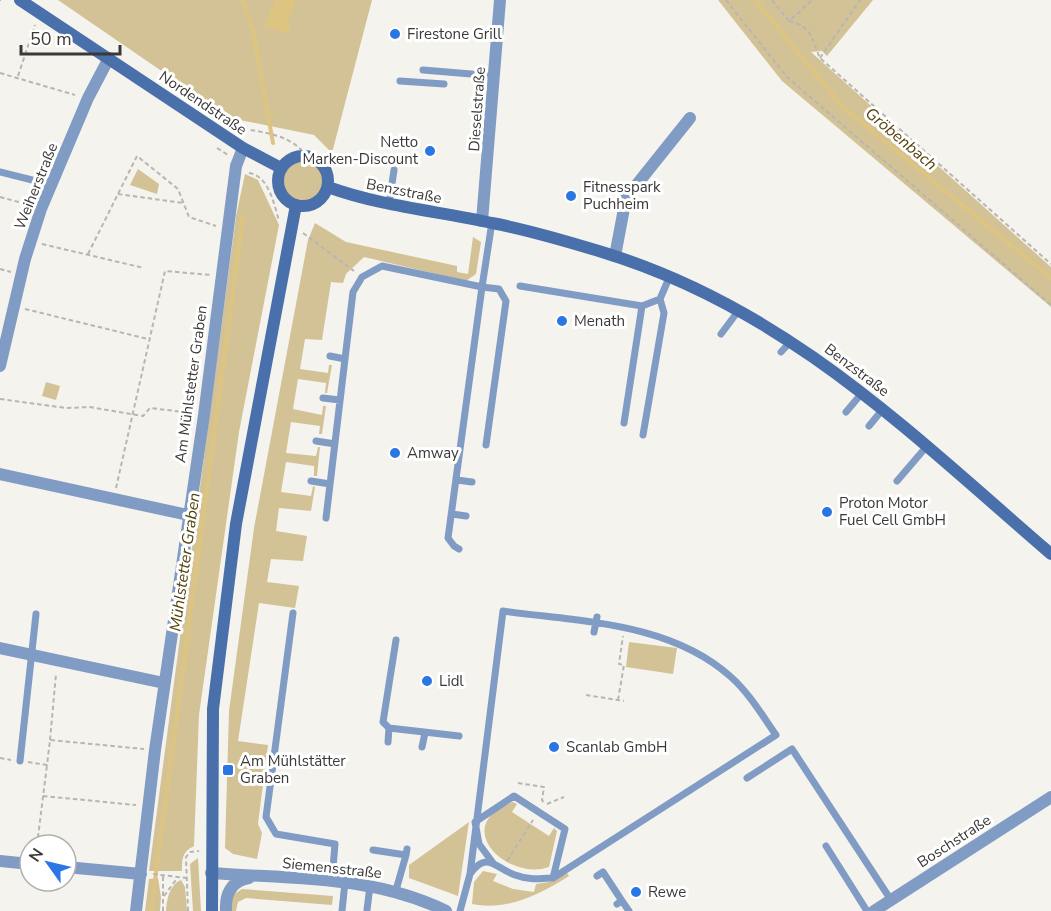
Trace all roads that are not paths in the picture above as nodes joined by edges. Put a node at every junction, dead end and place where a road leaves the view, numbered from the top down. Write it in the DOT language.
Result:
graph roads {
  1 [pos="20,0"];
  2 [pos="500,0"];
  3 [pos="109,58"];
  4 [pos="423,70"];
  5 [pos="495,76"];
  6 [pos="400,81"];
  7 [pos="444,84"];
  8 [pos="690,118"];
  9 [pos="243,148"];
  10 [pos="281,168"];
  11 [pos="394,170"];
  12 [pos="0,172"];
  13 [pos="52,185"];
  14 [pos="328,187"];
  15 [pos="389,204"];
  16 [pos="296,205"];
  17 [pos="487,222"];
  18 [pos="615,256"];
  19 [pos="669,278"];
  20 [pos="520,286"];
  21 [pos="482,287"];
  22 [pos="660,299"];
  23 [pos="642,306"];
  24 [pos="739,310"];
  25 [pos="722,334"];
  26 [pos="791,341"];
  27 [pos="781,352"];
  28 [pos="330,356"];
  29 [pos="345,359"];
  30 [pos="0,366"];
  31 [pos="863,392"];
  32 [pos="323,398"];
  33 [pos="340,400"];
  34 [pos="883,409"];
  35 [pos="846,412"];
  36 [pos="624,423"];
  37 [pos="869,426"];
  38 [pos="643,435"];
  39 [pos="316,441"];
  40 [pos="335,444"];
  41 [pos="486,445"];
  42 [pos="927,446"];
  43 [pos="0,474"];
  44 [pos="457,480"];
  45 [pos="311,481"];
  46 [pos="897,481"];
  47 [pos="472,482"];
  48 [pos="330,484"];
  49 [pos="452,514"];
  50 [pos="188,515"];
  51 [pos="466,516"];
  52 [pos="326,518"];
  53 [pos="459,549"];
  54 [pos="1051,554"];
  55 [pos="293,613"];
  56 [pos="36,614"];
  57 [pos="596,621"];
  58 [pos="594,632"];
  59 [pos="396,640"];
  60 [pos="0,648"];
  61 [pos="31,655"];
  62 [pos="164,683"];
  63 [pos="389,728"];
  64 [pos="425,733"];
  65 [pos="459,736"];
  66 [pos="387,742"];
  67 [pos="422,747"];
  68 [pos="20,761"];
  69 [pos="747,778"];
  70 [pos="1051,797"];
  71 [pos="475,822"];
  72 [pos="826,846"];
  73 [pos="373,850"];
  74 [pos="0,861"];
  75 [pos="18,863"];
  76 [pos="493,863"];
  77 [pos="78,868"];
  78 [pos="211,873"];
  79 [pos="141,874"];
  80 [pos="470,874"];
  81 [pos="256,876"];
  82 [pos="597,876"];
  83 [pos="553,878"];
  84 [pos="332,880"];
  85 [pos="345,882"];
  86 [pos="370,886"];
  87 [pos="396,890"];
  88 [pos="891,900"];
  89 [pos="367,910"];
  90 [pos="136,911"];
  91 [pos="212,911"];
  92 [pos="226,911"];
  93 [pos="342,911"];
  94 [pos="446,911"];
  95 [pos="460,911"];
  96 [pos="629,911"];
  97 [pos="867,911"];
  98 [pos="874,911"];
  1 -- 3 [label="street, Nordendstraße"];
  2 -- 5 [label="street, Dieselstraße"];
  3 -- 9 [label="street, Nordendstraße"];
  3 -- 13 [label="street, Weiherstraße"];
  4 -- 5 [label="lane"];
  5 -- 17 [label="street, Dieselstraße"];
  6 -- 7 [label="lane"];
  8 -- 18 [label="street"];
  9 -- 10 [label="street, Nordendstraße"];
  9 -- 50 [label="street, Am Mühlstetter Graben"];
  10 -- 14 [label="street"];
  10 -- 16 [label="street"];
  11 -- 15 [label="lane"];
  12 -- 13 [label="lane"];
  13 -- 30 [label="street, Weiherstraße"];
  14 -- 15 [label="street, Benzstraße"];
  14 -- 16 [label="street"];
  15 -- 17 [label="street, Benzstraße"];
  16 -- 78 [label="street"];
  17 -- 18 [label="street, Benzstraße"];
  17 -- 21 [label="lane"];
  18 -- 19 [label="street, Benzstraße"];
  19 -- 22 [label="lane"];
  19 -- 24 [label="street, Benzstraße"];
  20 -- 23 [label="lane"];
  21 -- 29 [label="lane"];
  21 -- 41 [label="lane"];
  21 -- 44 [label="lane"];
  22 -- 23 [label="lane"];
  22 -- 38 [label="lane"];
  23 -- 36 [label="lane"];
  24 -- 25 [label="lane"];
  24 -- 26 [label="street, Benzstraße"];
  26 -- 27 [label="lane"];
  26 -- 31 [label="street, Benzstraße"];
  28 -- 29 [label="lane"];
  29 -- 33 [label="lane"];
  31 -- 34 [label="street, Benzstraße"];
  31 -- 35 [label="lane"];
  32 -- 33 [label="lane"];
  33 -- 40 [label="lane"];
  34 -- 37 [label="lane"];
  34 -- 42 [label="street, Benzstraße"];
  39 -- 40 [label="lane"];
  40 -- 48 [label="lane"];
  42 -- 46 [label="lane"];
  42 -- 54 [label="street, Benzstraße"];
  43 -- 50 [label="street"];
  44 -- 47 [label="lane"];
  44 -- 49 [label="lane"];
  45 -- 48 [label="lane"];
  48 -- 52 [label="lane"];
  49 -- 51 [label="lane"];
  49 -- 53 [label="lane"];
  50 -- 62 [label="street, Am Mühlstetter Graben"];
  55 -- 84 [label="lane"];
  56 -- 61 [label="lane"];
  57 -- 58 [label="lane"];
  57 -- 71 [label="lane"];
  57 -- 83 [label="lane"];
  59 -- 63 [label="lane"];
  60 -- 61 [label="street"];
  61 -- 62 [label="street"];
  61 -- 68 [label="lane"];
  62 -- 79 [label="street, Am Mühlstetter Graben"];
  63 -- 64 [label="lane"];
  63 -- 66 [label="lane"];
  64 -- 65 [label="lane"];
  64 -- 67 [label="lane"];
  69 -- 88 [label="lane"];
  70 -- 88 [label="street, Boschstraße"];
  71 -- 76 [label="lane"];
  71 -- 80 [label="lane"];
  71 -- 83 [label="lane"];
  72 -- 97 [label="lane"];
  73 -- 87 [label="lane"];
  74 -- 75 [label="street"];
  76 -- 80 [label="lane"];
  76 -- 83 [label="lane"];
  77 -- 79 [label="street"];
  78 -- 81 [label="street, Siemensstraße"];
  78 -- 91 [label="street"];
  79 -- 90 [label="street, Am Mühlstetter Graben"];
  80 -- 95 [label="lane"];
  81 -- 84 [label="street, Siemensstraße"];
  81 -- 92 [label="street"];
  82 -- 96 [label="lane"];
  84 -- 85 [label="street, Siemensstraße"];
  85 -- 86 [label="street, Siemensstraße"];
  85 -- 93 [label="lane"];
  86 -- 87 [label="street, Siemensstraße"];
  86 -- 89 [label="lane"];
  87 -- 94 [label="street, Siemensstraße"];
  88 -- 98 [label="street, Boschstraße"];
}
